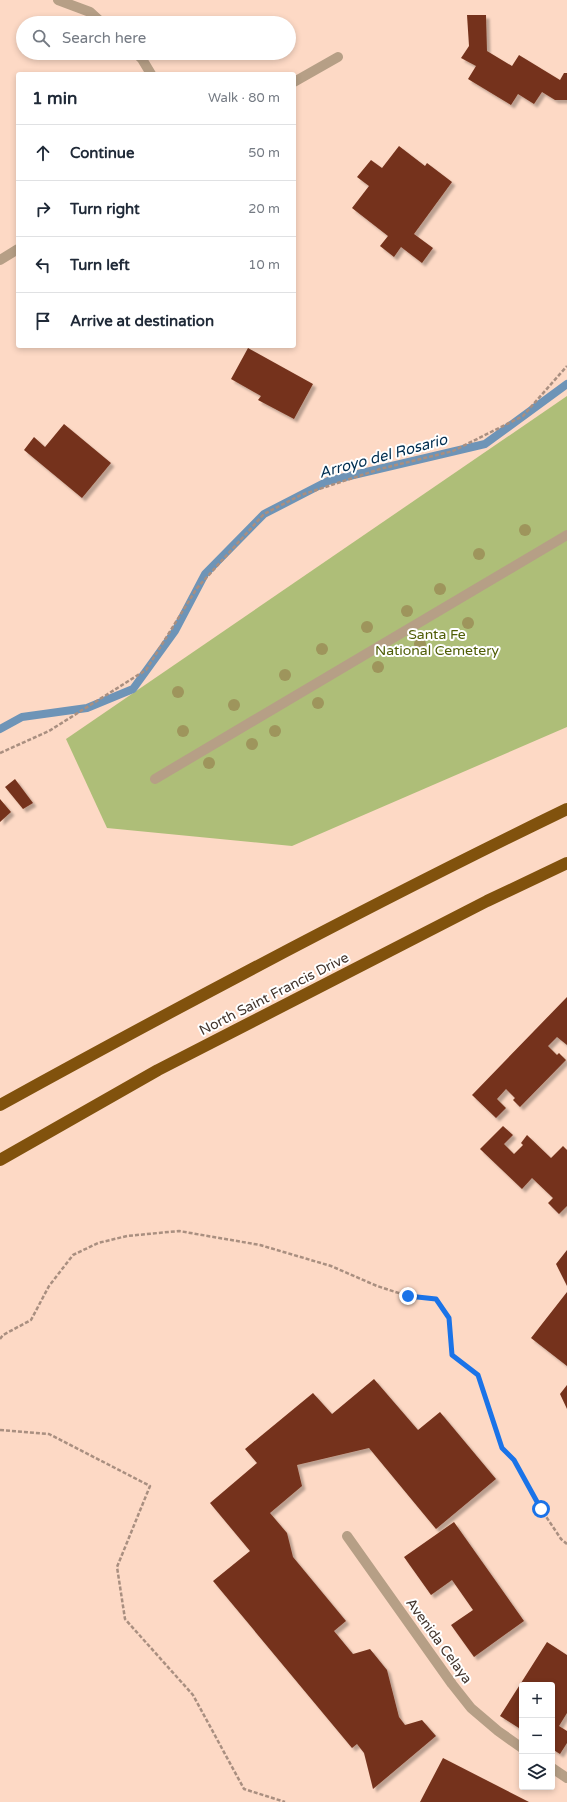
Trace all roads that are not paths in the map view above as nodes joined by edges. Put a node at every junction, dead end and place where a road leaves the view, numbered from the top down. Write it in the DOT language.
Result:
graph roads {
  1 [pos="58,0"];
  2 [pos="94,16"];
  3 [pos="338,57"];
  4 [pos="143,60"];
  5 [pos="150,72"];
  6 [pos="296,81"];
  7 [pos="16,250"];
  8 [pos="0,260"];
  9 [pos="567,535"];
  10 [pos="155,779"];
  11 [pos="567,809"];
  12 [pos="567,863"];
  13 [pos="0,1105"];
  14 [pos="0,1160"];
  15 [pos="347,1536"];
  16 [pos="519,1746"];
  17 [pos="555,1770"];
  18 [pos="567,1778"];
  1 -- 2 [label="street"];
  3 -- 6 [label="street"];
  4 -- 5 [label="street"];
  7 -- 8 [label="street"];
  9 -- 10 [label="street"];
  11 -- 13 [label="highway"];
  12 -- 14 [label="highway, North Saint Francis Drive"];
  15 -- 16 [label="street, Avenida Celaya"];
  17 -- 18 [label="street"];
}
